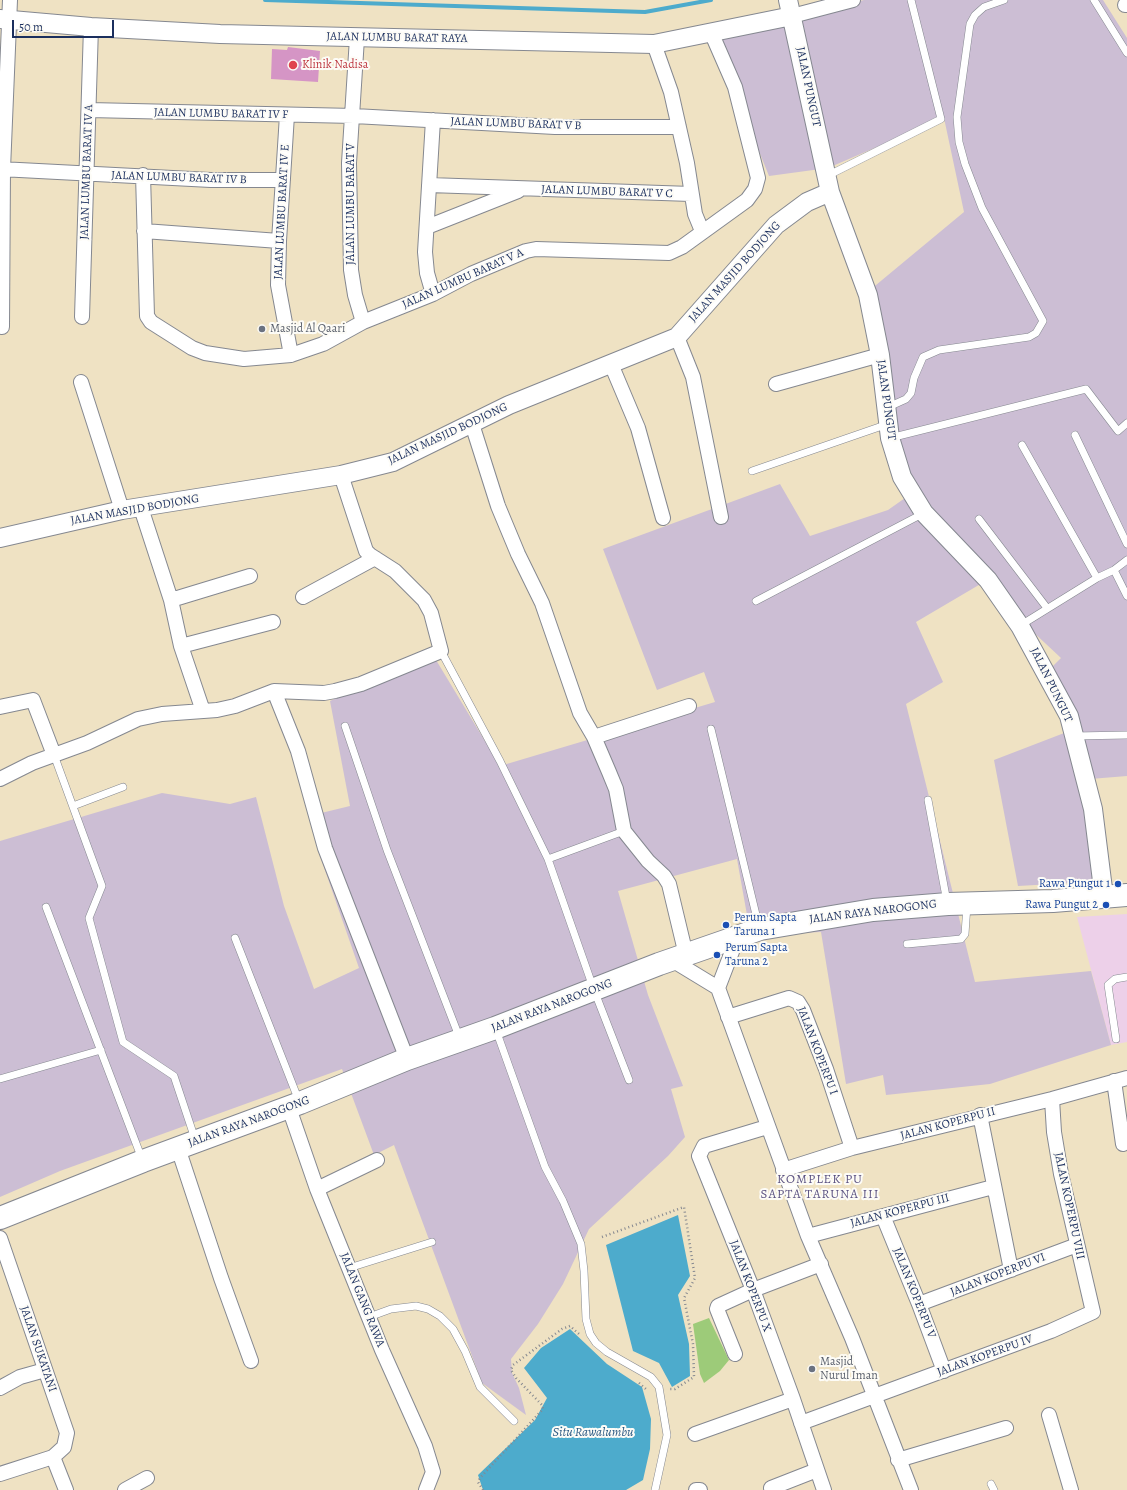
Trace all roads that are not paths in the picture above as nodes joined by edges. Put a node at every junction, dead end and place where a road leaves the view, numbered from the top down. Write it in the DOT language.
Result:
graph roads {
  1 [pos="853,0"];
  2 [pos="911,0"];
  3 [pos="1004,0"];
  4 [pos="1094,0"];
  5 [pos="790,7"];
  6 [pos="7,11"];
  7 [pos="91,27"];
  8 [pos="710,32"];
  9 [pos="357,38"];
  10 [pos="654,44"];
  11 [pos="1127,54"];
  12 [pos="89,110"];
  13 [pos="287,115"];
  14 [pos="354,116"];
  15 [pos="433,120"];
  16 [pos="679,127"];
  17 [pos="2,169"];
  18 [pos="88,175"];
  19 [pos="143,175"];
  20 [pos="283,180"];
  21 [pos="829,184"];
  22 [pos="429,185"];
  23 [pos="524,189"];
  24 [pos="691,194"];
  25 [pos="427,227"];
  26 [pos="702,231"];
  27 [pos="144,232"];
  28 [pos="279,241"];
  29 [pos="433,294"];
  30 [pos="82,317"];
  31 [pos="363,322"];
  32 [pos="2,327"];
  33 [pos="676,337"];
  34 [pos="291,355"];
  35 [pos="880,355"];
  36 [pos="611,364"];
  37 [pos="81,382"];
  38 [pos="776,384"];
  39 [pos="888,423"];
  40 [pos="1127,423"];
  41 [pos="472,424"];
  42 [pos="1075,435"];
  43 [pos="1022,445"];
  44 [pos="752,471"];
  45 [pos="341,475"];
  46 [pos="141,508"];
  47 [pos="122,510"];
  48 [pos="924,513"];
  49 [pos="721,517"];
  50 [pos="663,518"];
  51 [pos="979,519"];
  52 [pos="0,538"];
  53 [pos="1127,544"];
  54 [pos="375,558"];
  55 [pos="1127,560"];
  56 [pos="1114,570"];
  57 [pos="250,576"];
  58 [pos="1097,578"];
  59 [pos="1127,596"];
  60 [pos="304,597"];
  61 [pos="171,600"];
  62 [pos="756,601"];
  63 [pos="1047,608"];
  64 [pos="273,622"];
  65 [pos="1020,626"];
  66 [pos="181,646"];
  67 [pos="441,651"];
  68 [pos="274,691"];
  69 [pos="689,706"];
  70 [pos="0,707"];
  71 [pos="203,711"];
  72 [pos="345,726"];
  73 [pos="711,729"];
  74 [pos="1074,735"];
  75 [pos="1127,735"];
  76 [pos="594,737"];
  77 [pos="54,755"];
  78 [pos="0,779"];
  79 [pos="123,787"];
  80 [pos="928,800"];
  81 [pos="73,806"];
  82 [pos="624,831"];
  83 [pos="548,859"];
  84 [pos="1127,895"];
  85 [pos="1104,897"];
  86 [pos="957,904"];
  87 [pos="46,907"];
  88 [pos="760,929"];
  89 [pos="738,936"];
  90 [pos="235,938"];
  91 [pos="907,944"];
  92 [pos="679,957"];
  93 [pos="1127,977"];
  94 [pos="718,988"];
  95 [pos="594,990"];
  96 [pos="728,1017"];
  97 [pos="495,1028"];
  98 [pos="1116,1039"];
  99 [pos="460,1041"];
  100 [pos="101,1050"];
  101 [pos="407,1059"];
  102 [pos="0,1079"];
  103 [pos="629,1080"];
  104 [pos="1120,1080"];
  105 [pos="1052,1098"];
  106 [pos="294,1105"];
  107 [pos="980,1115"];
  108 [pos="767,1127"];
  109 [pos="1124,1144"];
  110 [pos="187,1145"];
  111 [pos="852,1148"];
  112 [pos="377,1160"];
  113 [pos="143,1161"];
  114 [pos="783,1170"];
  115 [pos="993,1187"];
  116 [pos="317,1189"];
  117 [pos="883,1216"];
  118 [pos="0,1218"];
  119 [pos="808,1236"];
  120 [pos="0,1238"];
  121 [pos="432,1242"];
  122 [pos="1077,1245"];
  123 [pos="821,1264"];
  124 [pos="349,1268"];
  125 [pos="1011,1270"];
  126 [pos="753,1290"];
  127 [pos="919,1304"];
  128 [pos="1093,1312"];
  129 [pos="369,1317"];
  130 [pos="735,1354"];
  131 [pos="251,1361"];
  132 [pos="45,1370"];
  133 [pos="944,1371"];
  134 [pos="0,1388"];
  135 [pos="875,1395"];
  136 [pos="793,1399"];
  137 [pos="1049,1414"];
  138 [pos="514,1421"];
  139 [pos="801,1423"];
  140 [pos="1006,1428"];
  141 [pos="694,1434"];
  142 [pos="54,1457"];
  143 [pos="898,1460"];
  144 [pos="817,1470"];
  145 [pos="0,1474"];
  146 [pos="147,1478"];
  147 [pos="770,1488"];
  148 [pos="66,1490"];
  149 [pos="125,1490"];
  150 [pos="426,1490"];
  151 [pos="655,1490"];
  152 [pos="696,1490"];
  153 [pos="700,1490"];
  154 [pos="824,1490"];
  155 [pos="911,1490"];
  156 [pos="1071,1490"];
  1 -- 5 [label="street"];
  2 -- 21 [label="lane"];
  3 -- 39 [label="lane"];
  4 -- 11 [label="lane"];
  5 -- 8 [label="street, JALAN LUMBU BARAT RAYA"];
  5 -- 21 [label="street, JALAN PUNGUT"];
  6 -- 7 [label="street, JALAN LUMBU BARAT RAYA"];
  6 -- 17 [label="street"];
  7 -- 9 [label="street, JALAN LUMBU BARAT RAYA"];
  7 -- 12 [label="street, JALAN LUMBU BARAT IV A"];
  8 -- 10 [label="street, JALAN LUMBU BARAT RAYA"];
  8 -- 26 [label="street, JALAN LUMBU BARAT V A"];
  9 -- 10 [label="street, JALAN LUMBU BARAT RAYA"];
  9 -- 14 [label="street, JALAN LUMBU BARAT V"];
  10 -- 16 [label="street"];
  12 -- 13 [label="street, JALAN LUMBU BARAT IV F"];
  12 -- 18 [label="street, JALAN LUMBU BARAT IV A"];
  13 -- 14 [label="street, JALAN LUMBU BARAT IV F"];
  13 -- 20 [label="street, JALAN LUMBU BARAT IV E"];
  14 -- 15 [label="street, JALAN LUMBU BARAT V B"];
  14 -- 31 [label="street, JALAN LUMBU BARAT V"];
  15 -- 16 [label="street, JALAN LUMBU BARAT V B"];
  15 -- 22 [label="street"];
  16 -- 24 [label="street"];
  17 -- 18 [label="street, JALAN LUMBU BARAT IV B"];
  17 -- 32 [label="street"];
  18 -- 19 [label="street, JALAN LUMBU BARAT IV B"];
  18 -- 30 [label="street, JALAN LUMBU BARAT IV A"];
  19 -- 20 [label="street, JALAN LUMBU BARAT IV B"];
  19 -- 27 [label="street"];
  20 -- 28 [label="street, JALAN LUMBU BARAT IV E"];
  21 -- 33 [label="street, JALAN MASJID BODJONG"];
  21 -- 35 [label="street, JALAN PUNGUT"];
  22 -- 23 [label="street, JALAN LUMBU BARAT V C"];
  22 -- 25 [label="street"];
  23 -- 24 [label="street, JALAN LUMBU BARAT V C"];
  23 -- 25 [label="street, JALAN LUMBU BARAT V C"];
  24 -- 26 [label="street"];
  25 -- 29 [label="street"];
  26 -- 29 [label="street, JALAN LUMBU BARAT V A"];
  27 -- 28 [label="street"];
  27 -- 34 [label="street, JALAN LUMBU BARAT V A"];
  28 -- 34 [label="street, JALAN LUMBU BARAT IV E"];
  29 -- 31 [label="street, JALAN LUMBU BARAT V A"];
  31 -- 34 [label="street, JALAN LUMBU BARAT V A"];
  33 -- 36 [label="street, JALAN MASJID BODJONG"];
  33 -- 49 [label="street"];
  35 -- 38 [label="street"];
  35 -- 39 [label="street, JALAN PUNGUT"];
  36 -- 41 [label="street, JALAN MASJID BODJONG"];
  36 -- 50 [label="street"];
  37 -- 47 [label="street"];
  39 -- 40 [label="lane"];
  39 -- 44 [label="lane"];
  39 -- 48 [label="street, JALAN PUNGUT"];
  41 -- 45 [label="street, JALAN MASJID BODJONG"];
  41 -- 76 [label="street"];
  42 -- 53 [label="lane"];
  43 -- 58 [label="lane"];
  45 -- 46 [label="street, JALAN MASJID BODJONG"];
  45 -- 54 [label="street"];
  46 -- 47 [label="street, JALAN MASJID BODJONG"];
  46 -- 61 [label="street"];
  47 -- 52 [label="street, JALAN MASJID BODJONG"];
  48 -- 62 [label="lane"];
  48 -- 65 [label="street, JALAN PUNGUT"];
  51 -- 63 [label="lane"];
  54 -- 60 [label="street"];
  54 -- 67 [label="street"];
  55 -- 56 [label="lane"];
  56 -- 58 [label="lane"];
  56 -- 59 [label="lane"];
  57 -- 61 [label="street"];
  58 -- 63 [label="lane"];
  61 -- 66 [label="street"];
  63 -- 65 [label="lane"];
  64 -- 66 [label="street"];
  65 -- 74 [label="street, JALAN PUNGUT"];
  66 -- 71 [label="street"];
  67 -- 68 [label="street"];
  67 -- 83 [label="lane"];
  68 -- 71 [label="street"];
  68 -- 101 [label="street"];
  69 -- 76 [label="street"];
  70 -- 77 [label="street"];
  71 -- 77 [label="street"];
  72 -- 99 [label="lane"];
  73 -- 88 [label="lane"];
  74 -- 75 [label="lane"];
  74 -- 85 [label="street, JALAN PUNGUT"];
  76 -- 82 [label="street"];
  77 -- 78 [label="street"];
  77 -- 81 [label="lane"];
  79 -- 81 [label="lane"];
  80 -- 86 [label="lane"];
  81 -- 110 [label="lane"];
  82 -- 83 [label="lane"];
  82 -- 92 [label="street"];
  83 -- 95 [label="lane"];
  84 -- 85 [label="main road, JALAN RAYA NAROGONG"];
  85 -- 86 [label="main road, JALAN RAYA NAROGONG"];
  86 -- 88 [label="main road, JALAN RAYA NAROGONG"];
  86 -- 91 [label="lane"];
  87 -- 100 [label="lane"];
  88 -- 89 [label="main road, JALAN RAYA NAROGONG"];
  89 -- 92 [label="main road, JALAN RAYA NAROGONG"];
  89 -- 94 [label="street"];
  90 -- 106 [label="lane"];
  92 -- 94 [label="street"];
  92 -- 95 [label="main road, JALAN RAYA NAROGONG"];
  93 -- 98 [label="lane"];
  94 -- 96 [label="street"];
  95 -- 97 [label="main road, JALAN RAYA NAROGONG"];
  95 -- 103 [label="lane"];
  96 -- 108 [label="street"];
  96 -- 111 [label="street, JALAN KOPERPU I"];
  97 -- 99 [label="main road, JALAN RAYA NAROGONG"];
  97 -- 151 [label="lane"];
  99 -- 101 [label="main road, JALAN RAYA NAROGONG"];
  100 -- 102 [label="lane"];
  100 -- 113 [label="lane"];
  101 -- 106 [label="main road, JALAN RAYA NAROGONG"];
  104 -- 105 [label="street, JALAN KOPERPU II"];
  104 -- 109 [label="street, JALAN KOPERPU II"];
  105 -- 107 [label="street, JALAN KOPERPU II"];
  105 -- 122 [label="street, JALAN KOPERPU VIII"];
  106 -- 110 [label="main road, JALAN RAYA NAROGONG"];
  106 -- 116 [label="street, JALAN GANG RAWA"];
  107 -- 111 [label="street, JALAN KOPERPU II"];
  107 -- 115 [label="street"];
  108 -- 114 [label="street"];
  108 -- 126 [label="street, JALAN KOPERPU X"];
  110 -- 113 [label="main road, JALAN RAYA NAROGONG"];
  110 -- 131 [label="street"];
  111 -- 114 [label="street, JALAN KOPERPU II"];
  112 -- 116 [label="street"];
  113 -- 118 [label="main road, JALAN RAYA NAROGONG"];
  114 -- 119 [label="street"];
  115 -- 117 [label="street, JALAN KOPERPU III"];
  115 -- 125 [label="street"];
  116 -- 124 [label="street, JALAN GANG RAWA"];
  117 -- 119 [label="street, JALAN KOPERPU III"];
  117 -- 127 [label="street, JALAN KOPERPU V"];
  119 -- 123 [label="street"];
  120 -- 132 [label="street, JALAN SUKATANI"];
  121 -- 124 [label="lane"];
  122 -- 125 [label="street, JALAN KOPERPU VI"];
  122 -- 128 [label="street, JALAN KOPERPU VIII"];
  123 -- 126 [label="street"];
  123 -- 135 [label="street"];
  124 -- 129 [label="street, JALAN GANG RAWA"];
  125 -- 127 [label="street, JALAN KOPERPU VI"];
  126 -- 130 [label="street"];
  126 -- 136 [label="street, JALAN KOPERPU X"];
  127 -- 133 [label="street, JALAN KOPERPU V"];
  128 -- 133 [label="street, JALAN KOPERPU IV"];
  129 -- 138 [label="lane"];
  129 -- 150 [label="street, JALAN GANG RAWA"];
  132 -- 134 [label="street"];
  132 -- 142 [label="street, JALAN SUKATANI"];
  133 -- 135 [label="street, JALAN KOPERPU IV"];
  135 -- 139 [label="street, JALAN KOPERPU IV"];
  135 -- 143 [label="street"];
  136 -- 139 [label="street, JALAN KOPERPU X"];
  136 -- 141 [label="street"];
  137 -- 156 [label="street"];
  139 -- 144 [label="street, JALAN KOPERPU X"];
  140 -- 143 [label="street"];
  142 -- 145 [label="street"];
  142 -- 148 [label="street"];
  143 -- 155 [label="street"];
  144 -- 147 [label="street"];
  144 -- 154 [label="street, JALAN KOPERPU X"];
  146 -- 149 [label="street"];
  152 -- 153 [label="street"];
}
